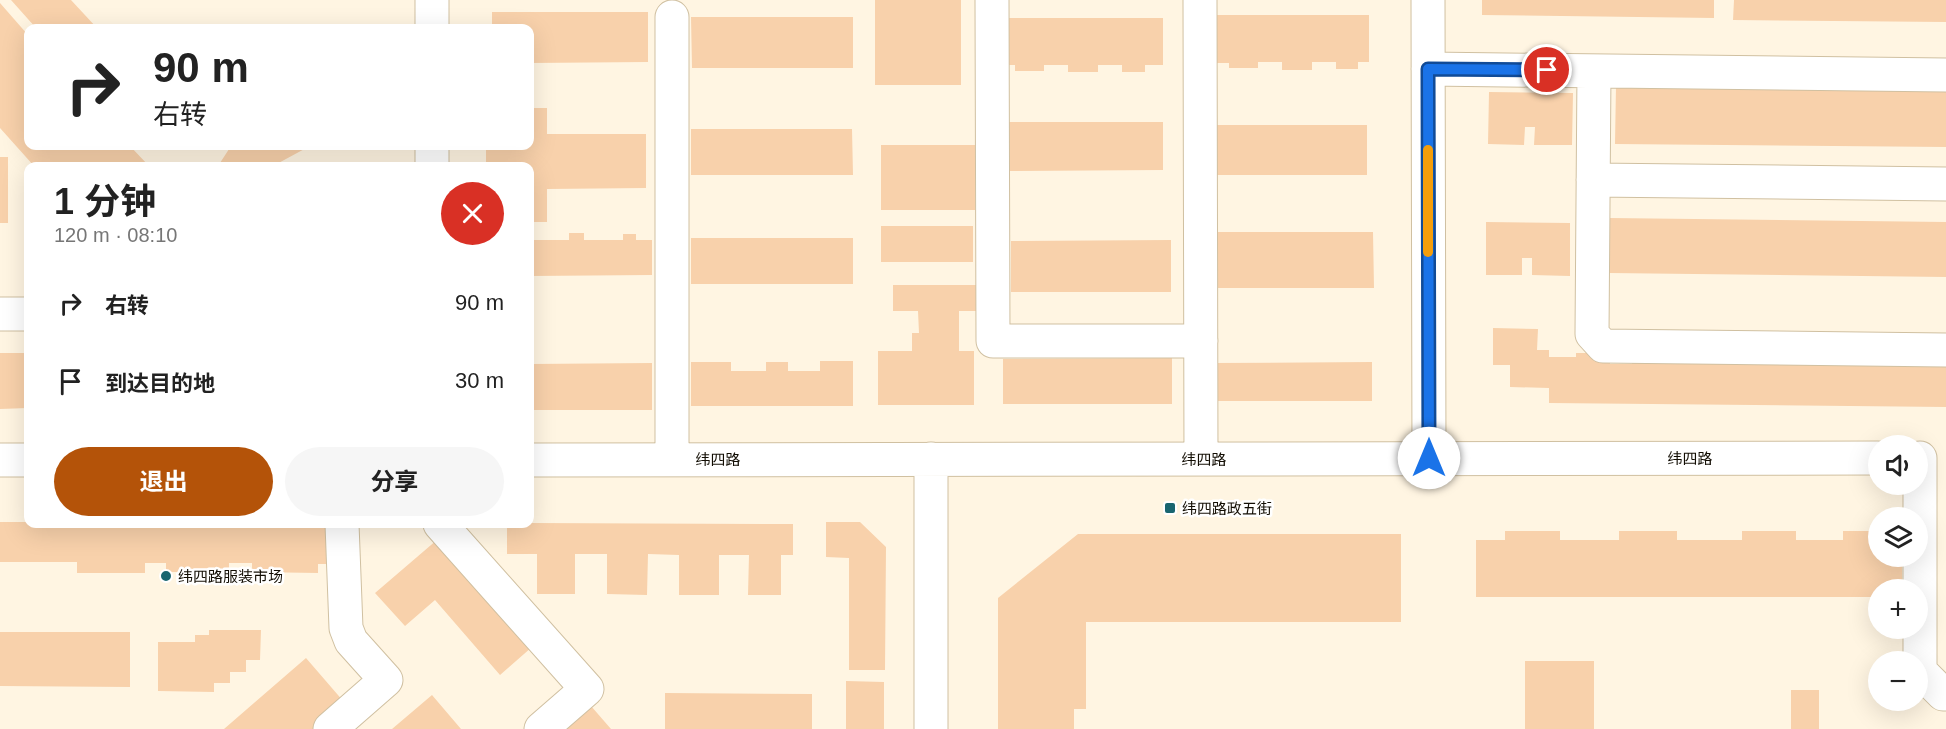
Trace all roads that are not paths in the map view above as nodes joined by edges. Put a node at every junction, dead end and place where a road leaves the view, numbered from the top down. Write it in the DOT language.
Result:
graph roads {
  1 [pos="432,0"];
  2 [pos="992,0"];
  3 [pos="1200,0"];
  4 [pos="1428,0"];
  5 [pos="672,17"];
  6 [pos="432,24"];
  7 [pos="1428,69"];
  8 [pos="1594,71"];
  9 [pos="1946,75"];
  10 [pos="1593,180"];
  11 [pos="1946,184"];
  12 [pos="0,314"];
  13 [pos="24,314"];
  14 [pos="1201,341"];
  15 [pos="1946,350"];
  16 [pos="1429,458"];
  17 [pos="1868,458"];
  18 [pos="672,459"];
  19 [pos="931,459"];
  20 [pos="1201,459"];
  21 [pos="0,460"];
  22 [pos="24,460"];
  23 [pos="534,460"];
  24 [pos="1927,495"];
  25 [pos="342,528"];
  26 [pos="444,528"];
  27 [pos="1946,694"];
  28 [pos="330,729"];
  29 [pos="541,729"];
  30 [pos="931,729"];
  1 -- 6 [label="street"];
  2 -- 14 [label="street"];
  3 -- 14 [label="street"];
  4 -- 7 [label="street"];
  5 -- 18 [label="street"];
  7 -- 8 [label="street"];
  7 -- 16 [label="street"];
  8 -- 9 [label="street"];
  8 -- 10 [label="street"];
  10 -- 11 [label="street"];
  10 -- 15 [label="street"];
  12 -- 13 [label="street"];
  14 -- 20 [label="street"];
  16 -- 17 [label="street, 纬四路"];
  16 -- 20 [label="street, 纬四路"];
  18 -- 19 [label="street, 纬四路"];
  18 -- 23 [label="street, 纬四路"];
  19 -- 20 [label="street, 纬四路"];
  19 -- 30 [label="street"];
  21 -- 22 [label="street"];
  24 -- 27 [label="street"];
  25 -- 28 [label="street"];
  26 -- 29 [label="street"];
}
